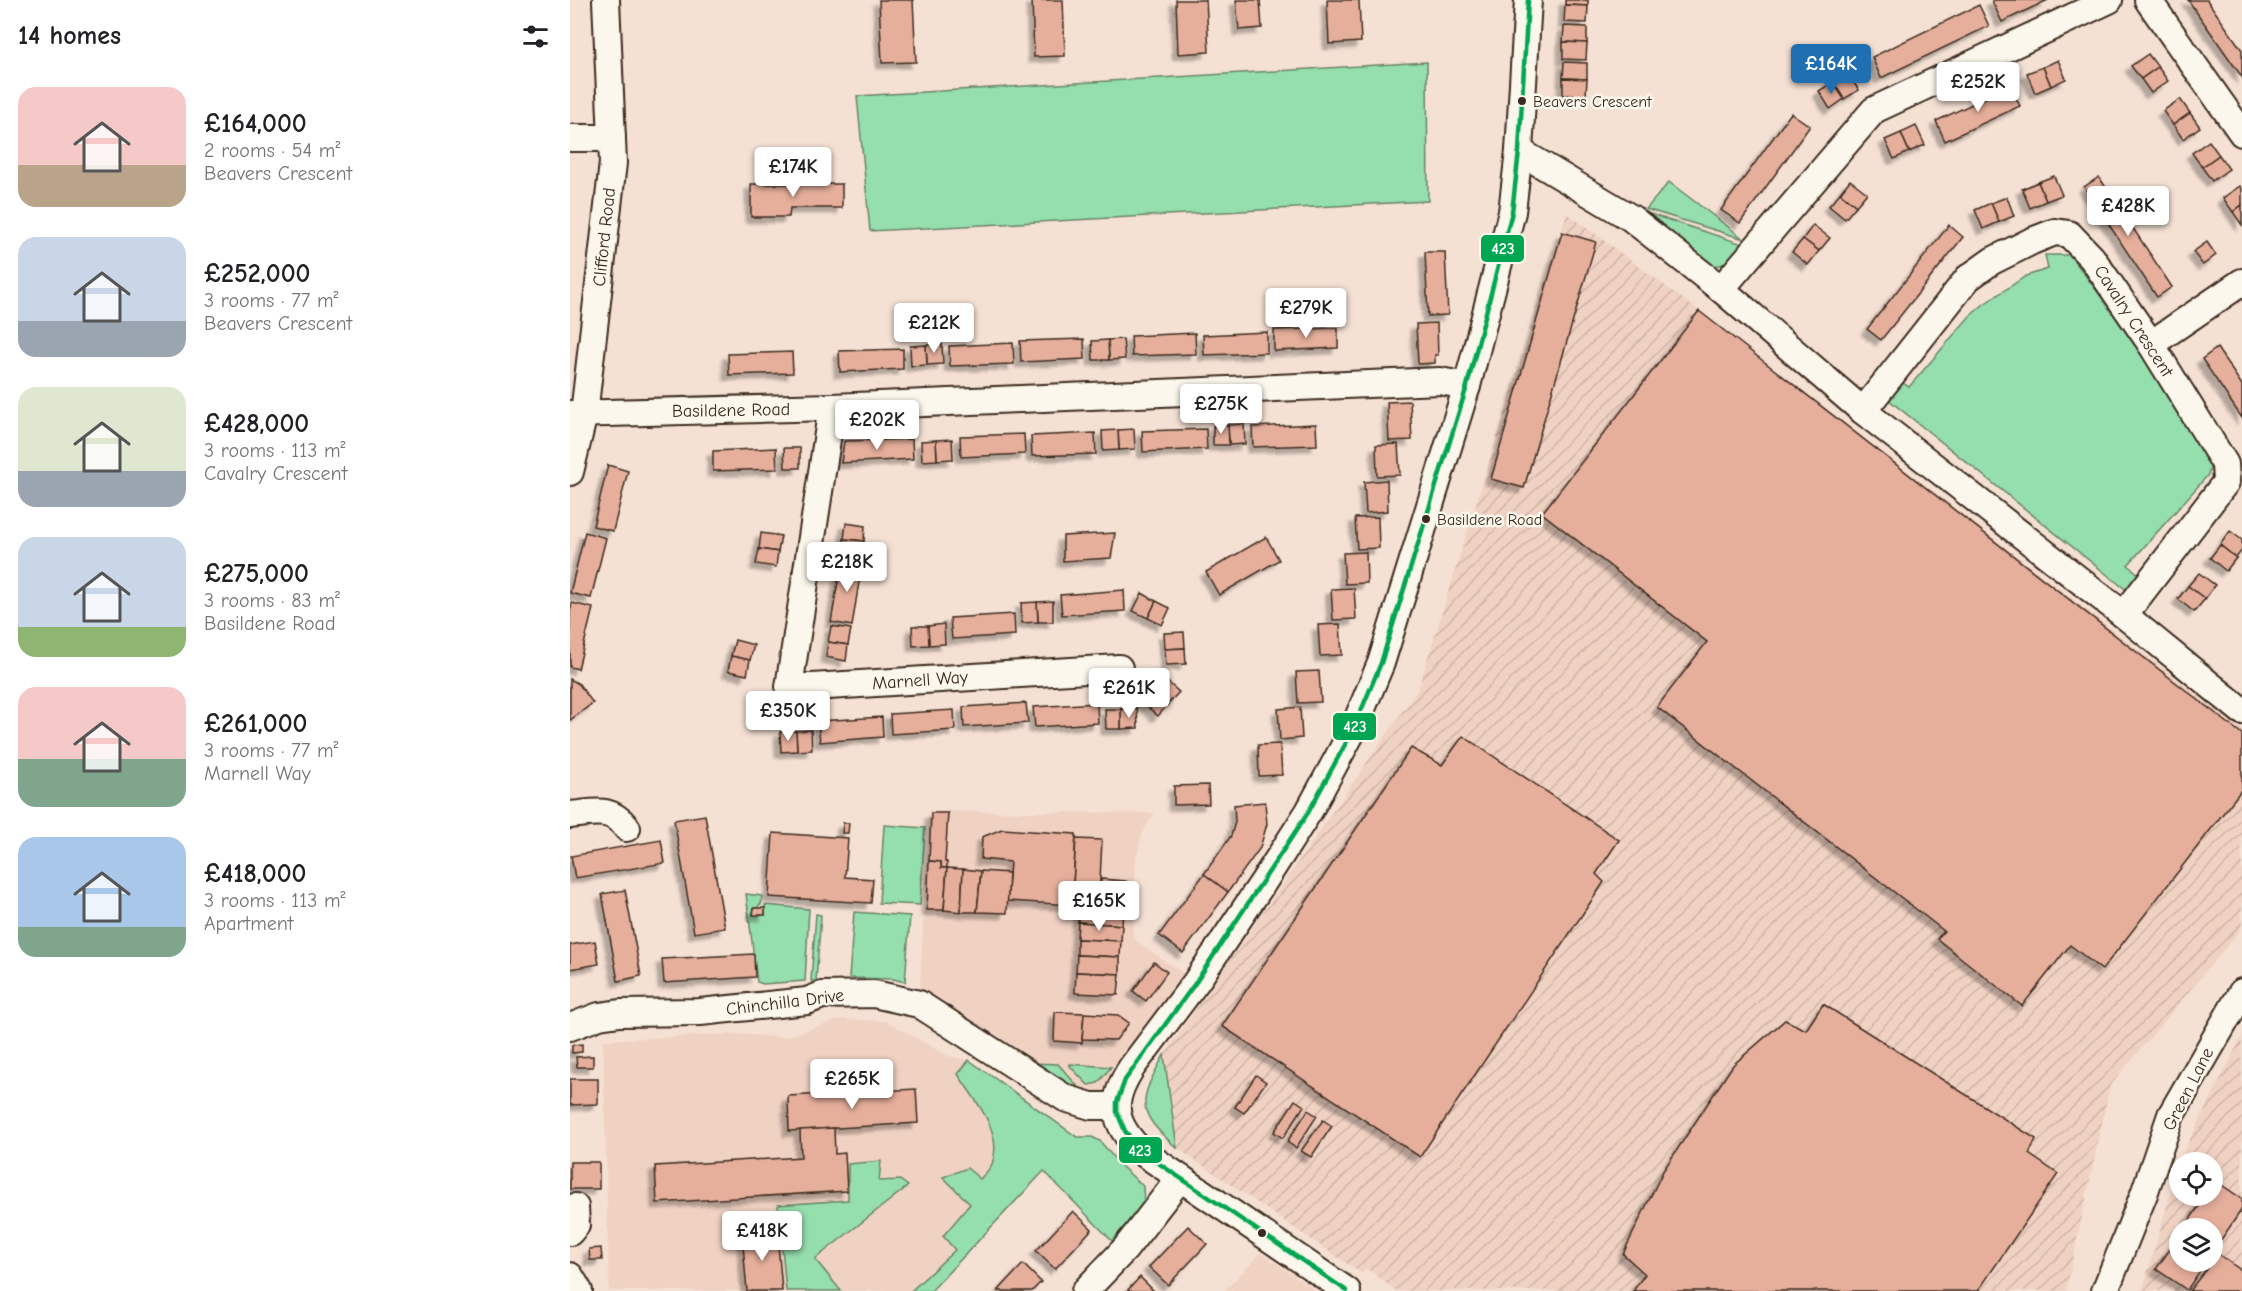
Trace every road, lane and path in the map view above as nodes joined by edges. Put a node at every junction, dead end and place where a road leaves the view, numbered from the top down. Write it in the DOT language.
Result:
graph roads {
  1 [pos="606,0"];
  2 [pos="1528,0"];
  3 [pos="2109,0"];
  4 [pos="2148,0"];
  5 [pos="2242,133"];
  6 [pos="570,138"];
  7 [pos="612,138"];
  8 [pos="1519,151"];
  9 [pos="2242,282"];
  10 [pos="1721,289"];
  11 [pos="2151,344"];
  12 [pos="1467,386"];
  13 [pos="832,407"];
  14 [pos="1863,411"];
  15 [pos="577,414"];
  16 [pos="570,472"];
  17 [pos="2124,615"];
  18 [pos="1119,668"];
  19 [pos="2242,711"];
  20 [pos="570,815"];
  21 [pos="627,828"];
  22 [pos="2242,992"];
  23 [pos="570,1027"];
  24 [pos="1116,1106"];
  25 [pos="1180,1178"];
  26 [pos="575,1207"];
  27 [pos="570,1232"];
  28 [pos="570,1276"];
  29 [pos="579,1291"];
  30 [pos="1085,1291"];
  31 [pos="1347,1291"];
  32 [pos="2105,1291"];
  1 -- 7 [label="street, Clifford Road"];
  2 -- 8 [label="street"];
  3 -- 10 [label="street"];
  4 -- 5 [label="street"];
  6 -- 7 [label="street"];
  7 -- 15 [label="street, Clifford Road"];
  8 -- 10 [label="street"];
  8 -- 12 [label="street"];
  9 -- 11 [label="street"];
  10 -- 14 [label="street"];
  11 -- 14 [label="street, Cavalry Crescent"];
  11 -- 17 [label="street, Cavalry Crescent"];
  12 -- 13 [label="street, Basildene Road"];
  12 -- 24 [label="street"];
  13 -- 15 [label="street, Basildene Road"];
  13 -- 18 [label="street, Marnell Way"];
  14 -- 17 [label="street"];
  15 -- 16 [label="street, Clifford Road"];
  17 -- 19 [label="street"];
  20 -- 21 [label="street"];
  22 -- 32 [label="street, Green Lane"];
  23 -- 24 [label="street, Chinchilla Drive"];
  24 -- 25 [label="street"];
  25 -- 30 [label="street"];
  25 -- 31 [label="street"];
  26 -- 27 [label="street"];
  28 -- 29 [label="street"];
}
